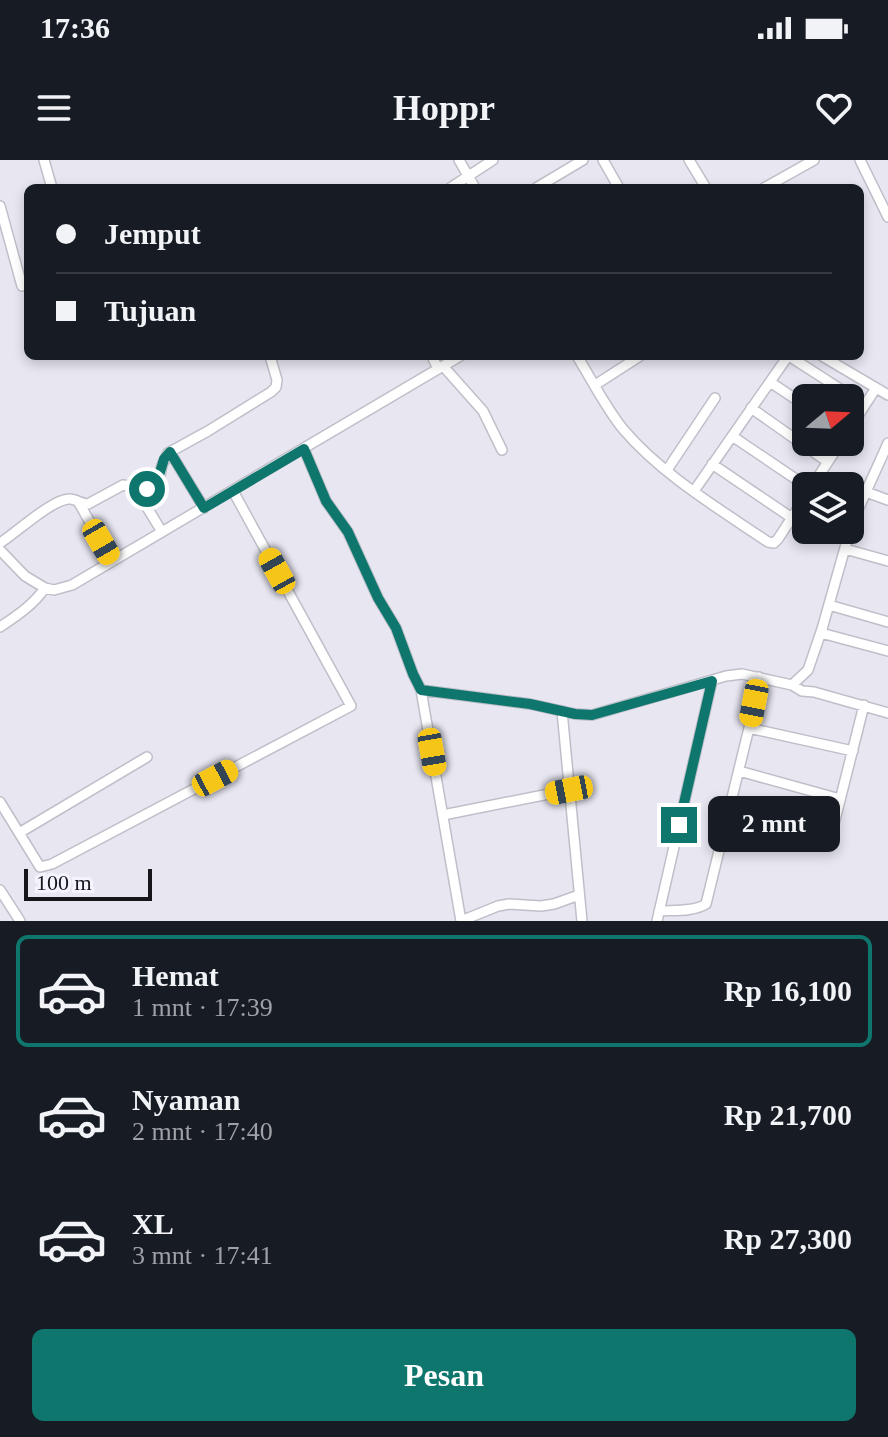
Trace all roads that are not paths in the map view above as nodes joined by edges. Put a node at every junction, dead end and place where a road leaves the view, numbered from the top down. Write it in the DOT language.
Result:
graph roads {
  1 [pos="44,160"];
  2 [pos="459,160"];
  3 [pos="493,160"];
  4 [pos="583,160"];
  5 [pos="603,160"];
  6 [pos="689,160"];
  7 [pos="814,160"];
  8 [pos="860,160"];
  9 [pos="467,175"];
  10 [pos="51,184"];
  11 [pos="455,184"];
  12 [pos="473,184"];
  13 [pos="543,184"];
  14 [pos="617,184"];
  15 [pos="704,184"];
  16 [pos="771,184"];
  17 [pos="0,206"];
  18 [pos="888,217"];
  19 [pos="22,286"];
  20 [pos="271,360"];
  21 [pos="435,360"];
  22 [pos="453,360"];
  23 [pos="579,360"];
  24 [pos="634,360"];
  25 [pos="785,360"];
  26 [pos="794,360"];
  27 [pos="829,360"];
  28 [pos="440,367"];
  29 [pos="770,382"];
  30 [pos="595,385"];
  31 [pos="876,388"];
  32 [pos="888,395"];
  33 [pos="792,397"];
  34 [pos="715,398"];
  35 [pos="865,405"];
  36 [pos="751,408"];
  37 [pos="732,436"];
  38 [pos="888,443"];
  39 [pos="304,449"];
  40 [pos="502,450"];
  41 [pos="170,452"];
  42 [pos="832,456"];
  43 [pos="828,462"];
  44 [pos="712,464"];
  45 [pos="877,467"];
  46 [pos="667,470"];
  47 [pos="888,470"];
  48 [pos="820,472"];
  49 [pos="792,475"];
  50 [pos="134,486"];
  51 [pos="233,491"];
  52 [pos="694,491"];
  53 [pos="866,492"];
  54 [pos="888,500"];
  55 [pos="79,503"];
  56 [pos="204,508"];
  57 [pos="792,518"];
  58 [pos="162,532"];
  59 [pos="0,543"];
  60 [pos="845,549"];
  61 [pos="0,550"];
  62 [pos="112,561"];
  63 [pos="888,561"];
  64 [pos="45,588"];
  65 [pos="829,605"];
  66 [pos="888,622"];
  67 [pos="0,627"];
  68 [pos="821,633"];
  69 [pos="888,651"];
  70 [pos="759,677"];
  71 [pos="712,681"];
  72 [pos="792,685"];
  73 [pos="421,690"];
  74 [pos="864,705"];
  75 [pos="562,711"];
  76 [pos="888,713"];
  77 [pos="749,728"];
  78 [pos="853,751"];
  79 [pos="147,757"];
  80 [pos="739,771"];
  81 [pos="569,790"];
  82 [pos="840,799"];
  83 [pos="0,802"];
  84 [pos="443,815"];
  85 [pos="832,832"];
  86 [pos="19,833"];
  87 [pos="0,890"];
  88 [pos="579,895"];
  89 [pos="658,916"];
  90 [pos="20,921"];
  91 [pos="582,921"];
  1 -- 10 [label="street"];
  2 -- 9 [label="street"];
  3 -- 9 [label="street"];
  4 -- 13 [label="street"];
  5 -- 14 [label="street"];
  6 -- 15 [label="street"];
  7 -- 16 [label="street"];
  8 -- 18 [label="street"];
  9 -- 11 [label="street"];
  9 -- 12 [label="street"];
  17 -- 19 [label="street"];
  20 -- 41 [label="street"];
  21 -- 28 [label="street"];
  22 -- 28 [label="street"];
  23 -- 30 [label="street"];
  24 -- 30 [label="street"];
  25 -- 29 [label="street"];
  26 -- 35 [label="street"];
  27 -- 31 [label="street"];
  28 -- 39 [label="street"];
  28 -- 40 [label="street"];
  29 -- 33 [label="street"];
  29 -- 36 [label="street"];
  30 -- 46 [label="street"];
  31 -- 32 [label="street"];
  31 -- 35 [label="street"];
  34 -- 46 [label="street"];
  36 -- 37 [label="street"];
  36 -- 43 [label="street"];
  37 -- 44 [label="street"];
  37 -- 49 [label="street"];
  38 -- 45 [label="street"];
  39 -- 51 [label="street"];
  39 -- 73 [label="street"];
  41 -- 50 [label="street"];
  41 -- 56 [label="street"];
  42 -- 43 [label="street"];
  43 -- 48 [label="street"];
  44 -- 52 [label="street"];
  44 -- 57 [label="street"];
  45 -- 47 [label="street"];
  45 -- 53 [label="street"];
  46 -- 52 [label="street"];
  50 -- 55 [label="street"];
  50 -- 58 [label="street"];
  51 -- 56 [label="street"];
  51 -- 86 [label="street"];
  52 -- 57 [label="street"];
  53 -- 54 [label="street"];
  53 -- 60 [label="street"];
  55 -- 59 [label="street"];
  55 -- 62 [label="street"];
  56 -- 58 [label="street"];
  58 -- 62 [label="street"];
  60 -- 63 [label="street"];
  60 -- 65 [label="street"];
  61 -- 64 [label="street"];
  62 -- 64 [label="street"];
  64 -- 67 [label="street"];
  65 -- 66 [label="street"];
  65 -- 68 [label="street"];
  68 -- 69 [label="street"];
  68 -- 72 [label="street"];
  70 -- 71 [label="street"];
  70 -- 72 [label="street"];
  70 -- 77 [label="street"];
  71 -- 75 [label="street"];
  71 -- 89 [label="street"];
  72 -- 74 [label="street"];
  73 -- 75 [label="street"];
  73 -- 84 [label="street"];
  74 -- 76 [label="street"];
  74 -- 78 [label="street"];
  75 -- 81 [label="street"];
  77 -- 78 [label="street"];
  77 -- 80 [label="street"];
  78 -- 82 [label="street"];
  79 -- 86 [label="street"];
  80 -- 82 [label="street"];
  80 -- 89 [label="street"];
  81 -- 84 [label="street"];
  81 -- 88 [label="street"];
  82 -- 85 [label="street"];
  83 -- 86 [label="street"];
  84 -- 88 [label="street"];
  87 -- 90 [label="street"];
  88 -- 91 [label="street"];
}
